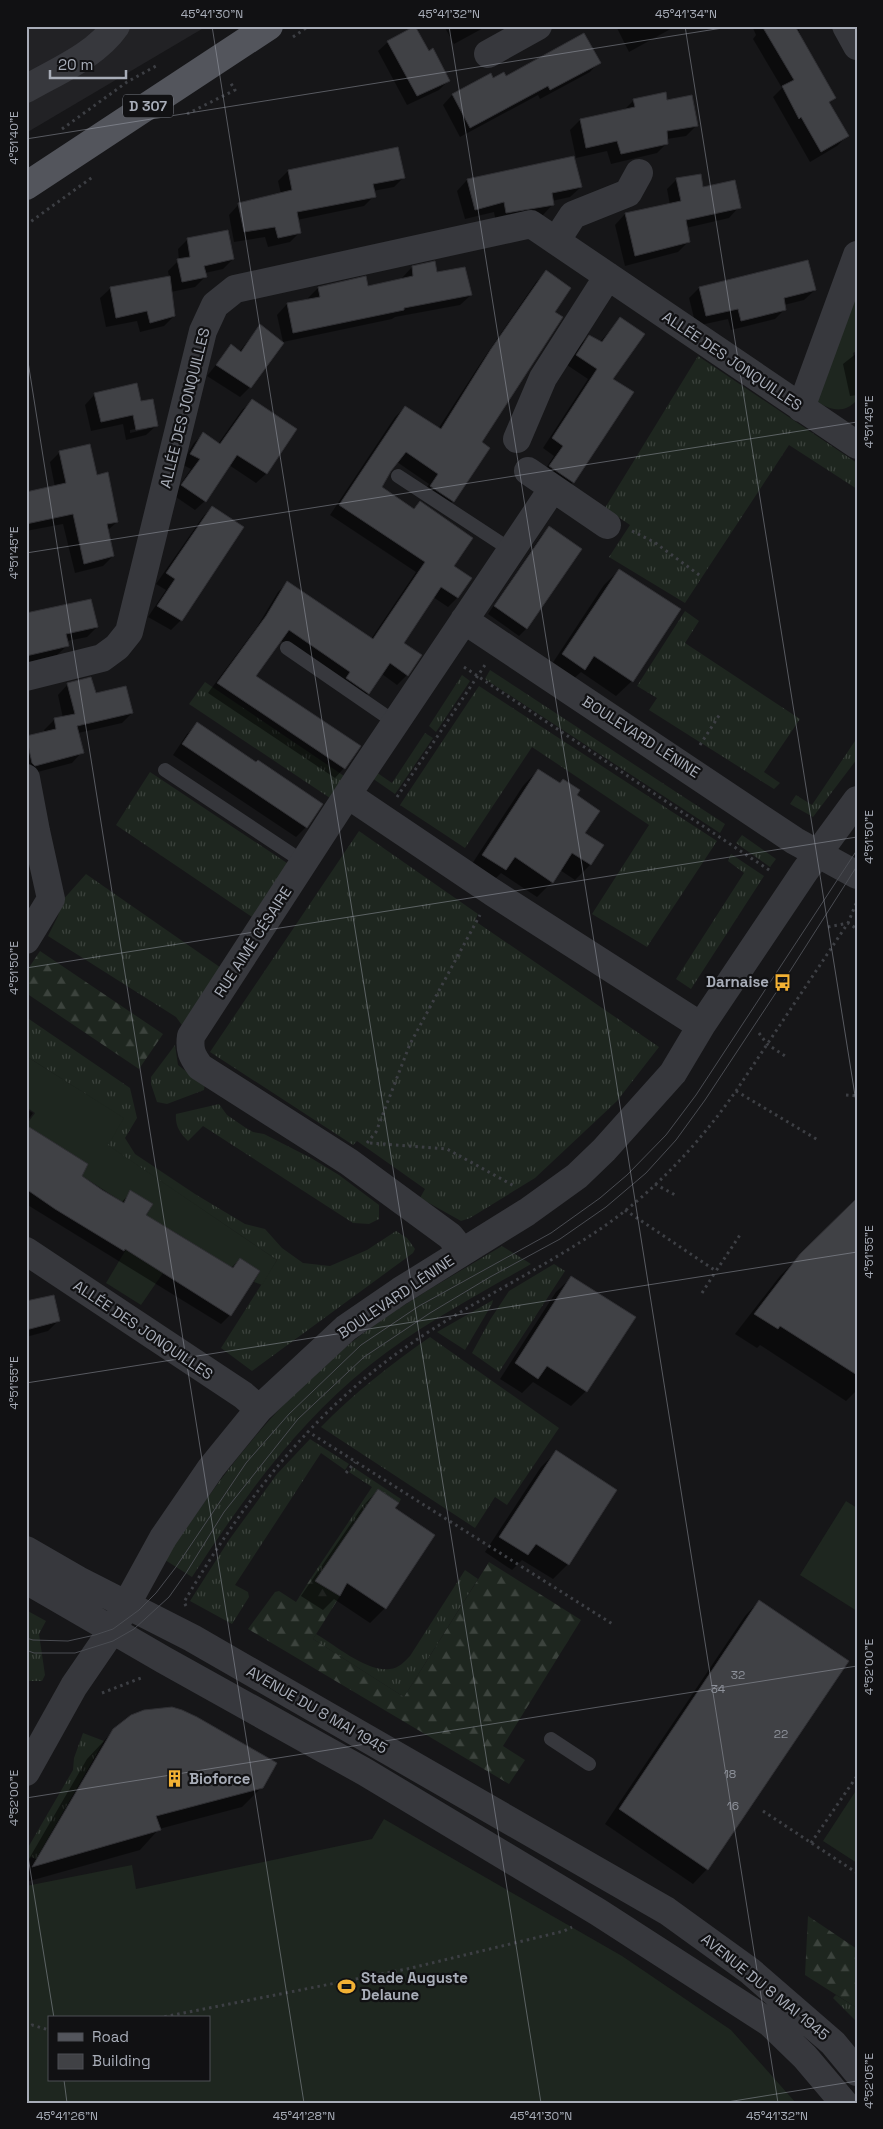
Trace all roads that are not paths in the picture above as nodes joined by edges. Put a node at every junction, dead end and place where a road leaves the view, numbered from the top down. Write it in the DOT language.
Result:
graph roads {
  1 [pos="116,26"];
  2 [pos="538,26"];
  3 [pos="846,26"];
  4 [pos="263,28"];
  5 [pos="857,46"];
  6 [pos="488,54"];
  7 [pos="26,90"];
  8 [pos="639,172"];
  9 [pos="26,186"];
  10 [pos="556,241"];
  11 [pos="857,255"];
  12 [pos="608,276"];
  13 [pos="801,408"];
  14 [pos="853,437"];
  15 [pos="516,439"];
  16 [pos="528,471"];
  17 [pos="398,476"];
  18 [pos="553,488"];
  19 [pos="607,525"];
  20 [pos="511,550"];
  21 [pos="464,620"];
  22 [pos="287,648"];
  23 [pos="26,677"];
  24 [pos="396,723"];
  25 [pos="165,770"];
  26 [pos="26,778"];
  27 [pos="348,795"];
  28 [pos="857,800"];
  29 [pos="818,853"];
  30 [pos="305,863"];
  31 [pos="857,875"];
  32 [pos="26,940"];
  33 [pos="701,1026"];
  34 [pos="26,1251"];
  35 [pos="463,1252"];
  36 [pos="259,1409"];
  37 [pos="26,1550"];
  38 [pos="26,1580"];
  39 [pos="126,1604"];
  40 [pos="113,1629"];
  41 [pos="551,1739"];
  42 [pos="589,1764"];
  43 [pos="26,1772"];
  44 [pos="402,1794"];
  45 [pos="518,1832"];
  46 [pos="590,1907"];
  47 [pos="857,2072"];
  48 [pos="844,2103"];
  1 -- 7 [label="street"];
  2 -- 6 [label="street"];
  3 -- 5 [label="street"];
  4 -- 9 [label="main road, D 307"];
  8 -- 10 [label="street"];
  10 -- 12 [label="street, ALLÉE DES JONQUILLES"];
  10 -- 23 [label="street, ALLÉE DES JONQUILLES"];
  11 -- 13 [label="street"];
  12 -- 13 [label="street, ALLÉE DES JONQUILLES"];
  12 -- 15 [label="street"];
  13 -- 14 [label="street, ALLÉE DES JONQUILLES"];
  16 -- 18 [label="street"];
  17 -- 20 [label="lane"];
  18 -- 19 [label="street"];
  18 -- 20 [label="street, RUE AIMÉ CÉSAIRE"];
  20 -- 21 [label="street, RUE AIMÉ CÉSAIRE"];
  21 -- 24 [label="street, RUE AIMÉ CÉSAIRE"];
  21 -- 29 [label="street, BOULEVARD LÉNINE"];
  22 -- 24 [label="lane"];
  24 -- 27 [label="street, RUE AIMÉ CÉSAIRE"];
  25 -- 30 [label="lane"];
  26 -- 32 [label="street"];
  27 -- 30 [label="street, RUE AIMÉ CÉSAIRE"];
  27 -- 33 [label="street"];
  28 -- 29 [label="street, BOULEVARD LÉNINE"];
  29 -- 31 [label="street, BOULEVARD LÉNINE"];
  29 -- 33 [label="street, BOULEVARD LÉNINE"];
  30 -- 35 [label="street, RUE AIMÉ CÉSAIRE"];
  33 -- 35 [label="street, BOULEVARD LÉNINE"];
  34 -- 36 [label="street, ALLÉE DES JONQUILLES"];
  35 -- 36 [label="street, BOULEVARD LÉNINE"];
  36 -- 39 [label="street, BOULEVARD LÉNINE"];
  37 -- 39 [label="street, AVENUE DU 8 MAI 1945"];
  38 -- 40 [label="street, AVENUE DU 8 MAI 1945"];
  39 -- 40 [label="street, BOULEVARD LÉNINE"];
  39 -- 45 [label="street, AVENUE DU 8 MAI 1945"];
  40 -- 43 [label="street, BOULEVARD LÉNINE"];
  40 -- 44 [label="street, AVENUE DU 8 MAI 1945"];
  41 -- 42 [label="lane"];
  44 -- 45 [label="street, AVENUE DU 8 MAI 1945"];
  44 -- 46 [label="street, AVENUE DU 8 MAI 1945"];
  45 -- 46 [label="street, AVENUE DU 8 MAI 1945"];
  45 -- 47 [label="street, AVENUE DU 8 MAI 1945"];
  46 -- 48 [label="street, AVENUE DU 8 MAI 1945"];
}
